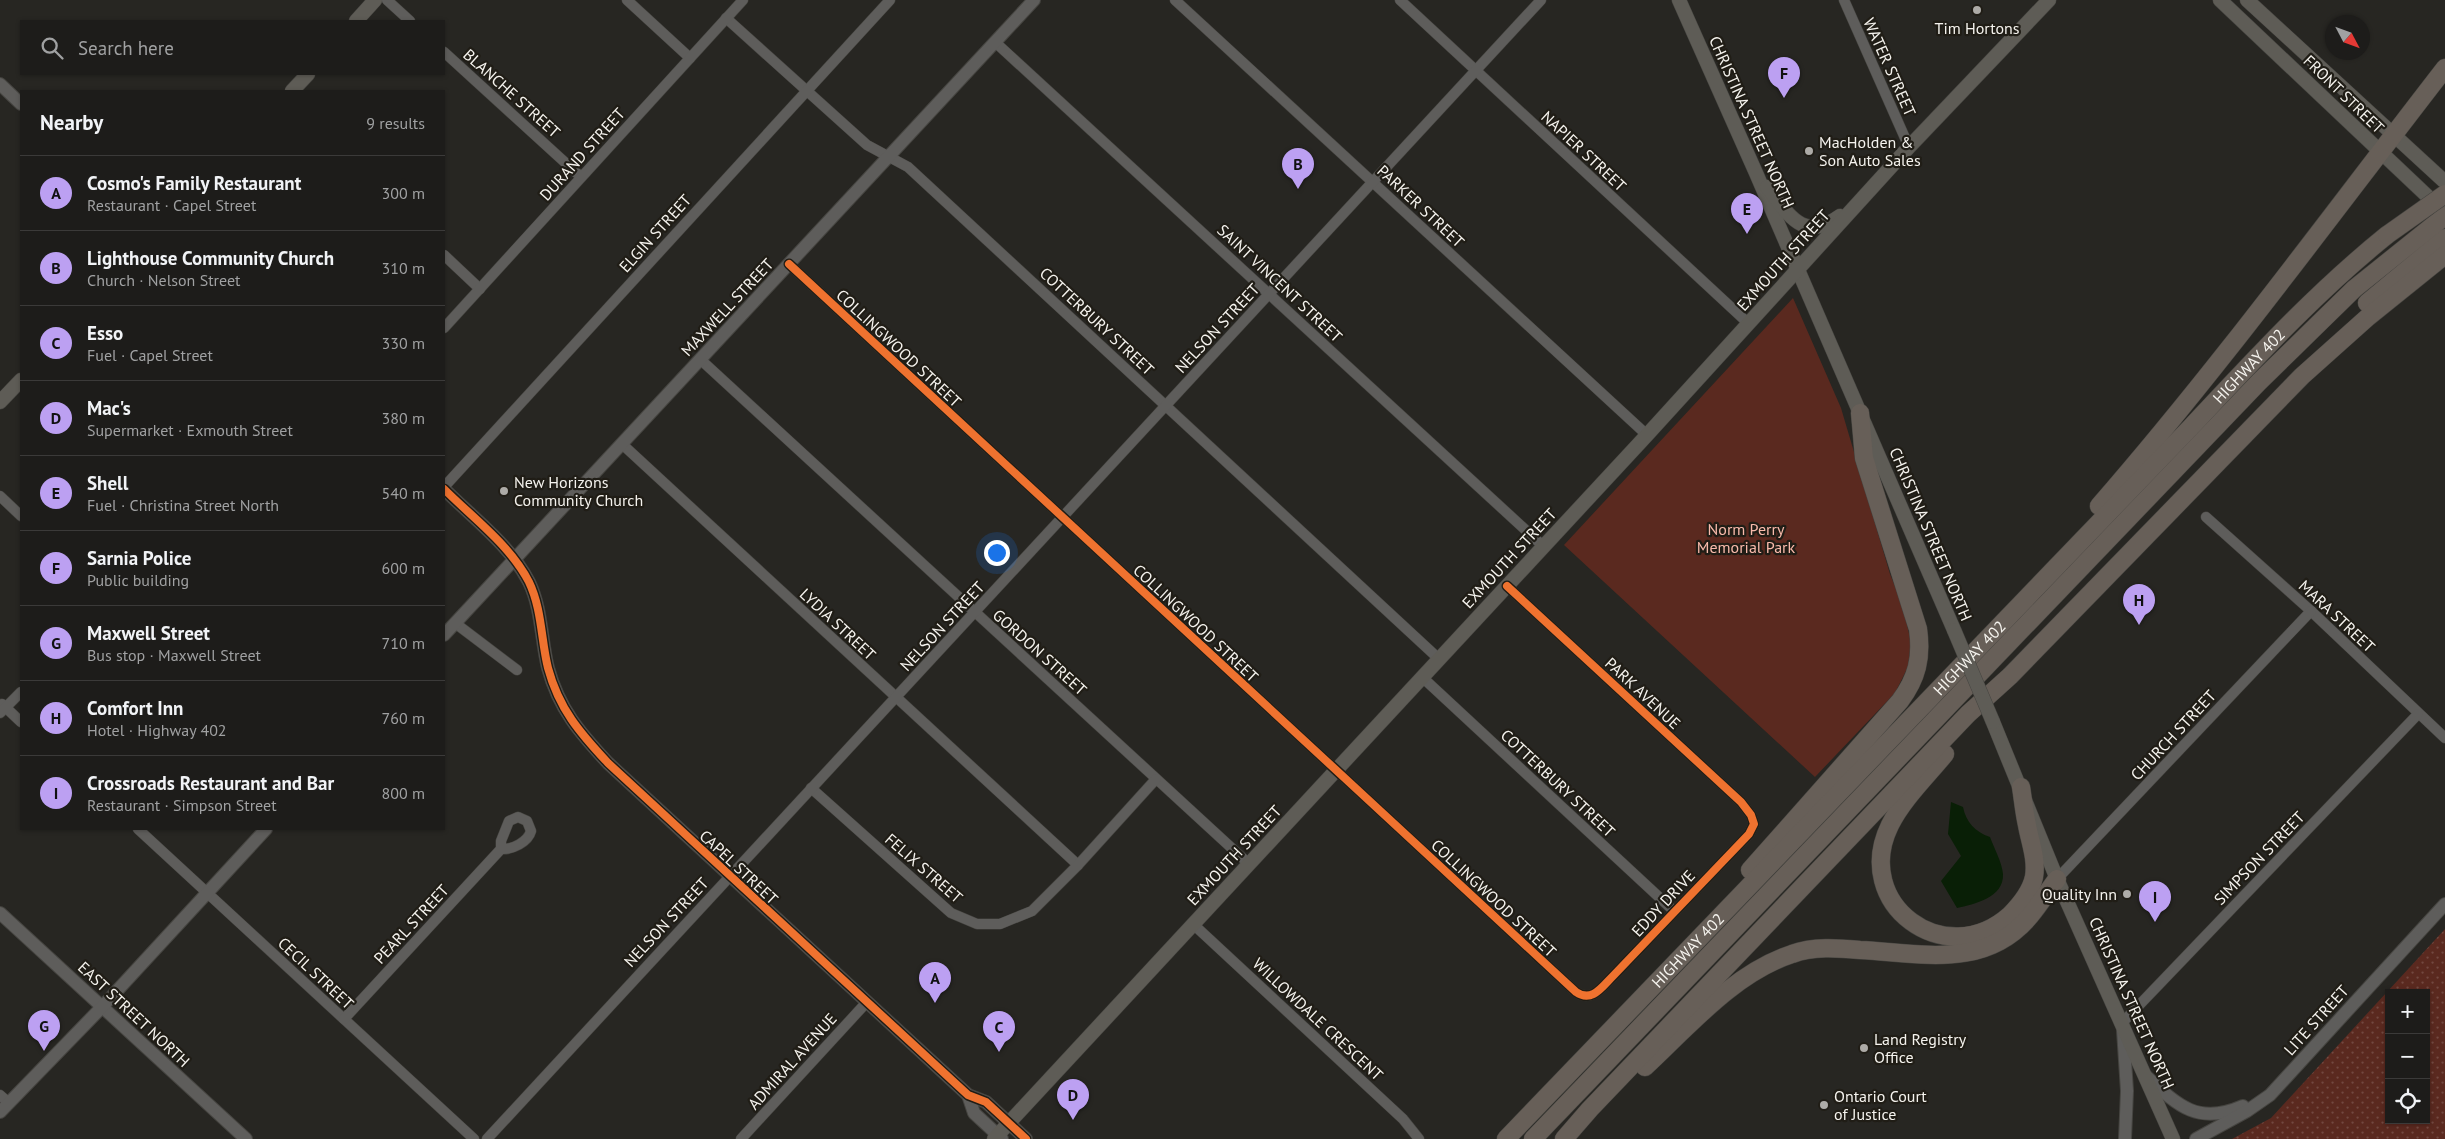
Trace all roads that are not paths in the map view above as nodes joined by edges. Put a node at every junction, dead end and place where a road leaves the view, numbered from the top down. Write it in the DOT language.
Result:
graph roads {
  1 [pos="375,0"];
  2 [pos="387,0"];
  3 [pos="627,0"];
  4 [pos="742,0"];
  5 [pos="890,0"];
  6 [pos="1034,0"];
  7 [pos="1175,0"];
  8 [pos="1400,0"];
  9 [pos="1540,0"];
  10 [pos="1679,0"];
  11 [pos="1844,0"];
  12 [pos="2049,0"];
  13 [pos="2220,0"];
  14 [pos="2247,0"];
  15 [pos="726,18"];
  16 [pos="357,20"];
  17 [pos="409,20"];
  18 [pos="995,42"];
  19 [pos="445,53"];
  20 [pos="690,58"];
  21 [pos="2445,68"];
  22 [pos="1476,70"];
  23 [pos="307,75"];
  24 [pos="0,84"];
  25 [pos="293,90"];
  26 [pos="806,90"];
  27 [pos="20,103"];
  28 [pos="2394,134"];
  29 [pos="1909,147"];
  30 [pos="2381,153"];
  31 [pos="888,158"];
  32 [pos="1756,173"];
  33 [pos="581,177"];
  34 [pos="1372,181"];
  35 [pos="2445,182"];
  36 [pos="2445,186"];
  37 [pos="2445,194"];
  38 [pos="1858,203"];
  39 [pos="2445,214"];
  40 [pos="2409,218"];
  41 [pos="2445,226"];
  42 [pos="2445,238"];
  43 [pos="2445,255"];
  44 [pos="445,256"];
  45 [pos="2413,258"];
  46 [pos="789,264"];
  47 [pos="1798,270"];
  48 [pos="480,289"];
  49 [pos="1269,294"];
  50 [pos="1749,324"];
  51 [pos="445,327"];
  52 [pos="701,360"];
  53 [pos="20,381"];
  54 [pos="0,402"];
  55 [pos="1166,405"];
  56 [pos="1860,413"];
  57 [pos="1646,435"];
  58 [pos="622,444"];
  59 [pos="445,487"];
  60 [pos="445,489"];
  61 [pos="0,496"];
  62 [pos="20,515"];
  63 [pos="2206,517"];
  64 [pos="1063,518"];
  65 [pos="1544,546"];
  66 [pos="514,560"];
  67 [pos="1507,586"];
  68 [pos="2311,611"];
  69 [pos="975,613"];
  70 [pos="455,623"];
  71 [pos="445,634"];
  72 [pos="1439,658"];
  73 [pos="517,670"];
  74 [pos="2010,676"];
  75 [pos="1422,677"];
  76 [pos="20,693"];
  77 [pos="896,698"];
  78 [pos="2,708"];
  79 [pos="1915,714"];
  80 [pos="2418,714"];
  81 [pos="20,721"];
  82 [pos="2445,738"];
  83 [pos="1336,771"];
  84 [pos="1156,779"];
  85 [pos="2021,787"];
  86 [pos="811,788"];
  87 [pos="1754,824"];
  88 [pos="139,830"];
  89 [pos="265,830"];
  90 [pos="501,849"];
  91 [pos="1249,864"];
  92 [pos="1078,865"];
  93 [pos="729,877"];
  94 [pos="2057,879"];
  95 [pos="207,892"];
  96 [pos="2445,904"];
  97 [pos="1674,912"];
  98 [pos="0,913"];
  99 [pos="1193,924"];
  100 [pos="1588,996"];
  101 [pos="866,1003"];
  102 [pos="102,1007"];
  103 [pos="344,1019"];
  104 [pos="2122,1023"];
  105 [pos="2145,1075"];
  106 [pos="2281,1083"];
  107 [pos="968,1095"];
  108 [pos="3,1103"];
  109 [pos="1008,1123"];
  110 [pos="998,1138"];
  111 [pos="246,1139"];
  112 [pos="474,1139"];
  113 [pos="487,1139"];
  114 [pos="741,1139"];
  115 [pos="1026,1139"];
  116 [pos="1419,1139"];
  117 [pos="1502,1139"];
  118 [pos="1506,1139"];
  119 [pos="1533,1139"];
  120 [pos="1547,1139"];
  121 [pos="1564,1139"];
  122 [pos="1568,1139"];
  123 [pos="2125,1139"];
  124 [pos="2173,1139"];
  125 [pos="2196,1139"];
  1 -- 16 [label="main road"];
  2 -- 17 [label="street"];
  3 -- 20 [label="street"];
  4 -- 15 [label="street, DURAND STREET"];
  5 -- 26 [label="street, ELGIN STREET"];
  6 -- 18 [label="street, MAXWELL STREET"];
  7 -- 34 [label="street, PARKER STREET"];
  8 -- 22 [label="street, NAPIER STREET"];
  9 -- 22 [label="street, NELSON STREET"];
  10 -- 32 [label="main road, CHRISTINA STREET NORTH"];
  11 -- 29 [label="street, WATER STREET"];
  12 -- 29 [label="main road, EXMOUTH STREET"];
  13 -- 30 [label="main road, FRONT STREET"];
  14 -- 28 [label="main road, FRONT STREET"];
  15 -- 20 [label="street, DURAND STREET"];
  15 -- 26 [label="street, COTTERBURY STREET"];
  18 -- 31 [label="street, MAXWELL STREET"];
  18 -- 49 [label="street, SAINT VINCENT STREET"];
  19 -- 33 [label="street, BLANCHE STREET"];
  20 -- 33 [label="street, DURAND STREET"];
  21 -- 28 [label="highway"];
  22 -- 34 [label="street, NELSON STREET"];
  22 -- 50 [label="street, NAPIER STREET"];
  23 -- 25 [label="main road"];
  24 -- 27 [label="street"];
  26 -- 31 [label="street, COTTERBURY STREET"];
  26 -- 59 [label="street, ELGIN STREET"];
  28 -- 30 [label="highway"];
  28 -- 35 [label="main road, FRONT STREET"];
  29 -- 38 [label="main road, EXMOUTH STREET"];
  30 -- 39 [label="main road, FRONT STREET"];
  30 -- 79 [label="highway"];
  31 -- 46 [label="street, MAXWELL STREET"];
  31 -- 55 [label="street, COTTERBURY STREET"];
  32 -- 38 [label="main road"];
  32 -- 47 [label="main road, CHRISTINA STREET NORTH"];
  33 -- 48 [label="street, DURAND STREET"];
  34 -- 49 [label="street, NELSON STREET"];
  34 -- 57 [label="street, PARKER STREET"];
  36 -- 40 [label="highway, bridge"];
  37 -- 40 [label="highway, HIGHWAY 402, bridge"];
  38 -- 47 [label="main road, EXMOUTH STREET"];
  39 -- 45 [label="highway"];
  40 -- 79 [label="highway, HIGHWAY 402, bridge"];
  41 -- 45 [label="highway, HIGHWAY 402"];
  42 -- 45 [label="highway"];
  43 -- 45 [label="highway"];
  44 -- 48 [label="street"];
  45 -- 74 [label="highway"];
  45 -- 119 [label="highway"];
  45 -- 120 [label="highway, HIGHWAY 402"];
  46 -- 52 [label="street, MAXWELL STREET"];
  46 -- 64 [label="street, COLLINGWOOD STREET"];
  47 -- 50 [label="main road, EXMOUTH STREET"];
  47 -- 56 [label="main road, CHRISTINA STREET NORTH"];
  48 -- 51 [label="street, DURAND STREET"];
  49 -- 55 [label="street, NELSON STREET"];
  49 -- 65 [label="street, SAINT VINCENT STREET"];
  50 -- 57 [label="main road, EXMOUTH STREET"];
  52 -- 58 [label="street, MAXWELL STREET"];
  52 -- 69 [label="street, GORDON STREET"];
  53 -- 54 [label="main road"];
  55 -- 64 [label="street, NELSON STREET"];
  55 -- 72 [label="street, COTTERBURY STREET"];
  56 -- 85 [label="main road, CHRISTINA STREET NORTH, bridge"];
  56 -- 117 [label="highway"];
  57 -- 65 [label="main road, EXMOUTH STREET"];
  58 -- 66 [label="street, MAXWELL STREET"];
  58 -- 77 [label="street, LYDIA STREET"];
  60 -- 66 [label="street, CAPEL STREET"];
  61 -- 62 [label="street"];
  63 -- 68 [label="street, MARA STREET"];
  64 -- 69 [label="street, NELSON STREET"];
  64 -- 83 [label="street, COLLINGWOOD STREET"];
  65 -- 67 [label="main road, EXMOUTH STREET"];
  66 -- 70 [label="street, MAXWELL STREET"];
  66 -- 93 [label="street, CAPEL STREET"];
  67 -- 72 [label="main road, EXMOUTH STREET"];
  67 -- 87 [label="street, PARK AVENUE"];
  68 -- 80 [label="street, MARA STREET"];
  68 -- 94 [label="street, CHURCH STREET"];
  69 -- 77 [label="street, NELSON STREET"];
  69 -- 84 [label="street, GORDON STREET"];
  70 -- 71 [label="street, MAXWELL STREET"];
  70 -- 73 [label="street"];
  72 -- 75 [label="main road, EXMOUTH STREET"];
  74 -- 85 [label="highway"];
  74 -- 121 [label="highway"];
  75 -- 83 [label="main road, EXMOUTH STREET"];
  75 -- 97 [label="street, COTTERBURY STREET"];
  76 -- 78 [label="street"];
  77 -- 86 [label="street, NELSON STREET"];
  77 -- 92 [label="street, LYDIA STREET"];
  78 -- 81 [label="street"];
  79 -- 118 [label="highway, HIGHWAY 402"];
  80 -- 82 [label="street, MARA STREET"];
  80 -- 104 [label="street, SIMPSON STREET"];
  83 -- 91 [label="main road, EXMOUTH STREET"];
  83 -- 100 [label="street, COLLINGWOOD STREET"];
  84 -- 91 [label="street, GORDON STREET"];
  84 -- 92 [label="street, FELIX STREET"];
  85 -- 94 [label="main road, CHRISTINA STREET NORTH"];
  86 -- 92 [label="street, FELIX STREET"];
  86 -- 93 [label="street, NELSON STREET"];
  87 -- 97 [label="street, EDDY DRIVE"];
  88 -- 95 [label="street, CECIL STREET"];
  89 -- 95 [label="street"];
  90 -- 103 [label="street, PEARL STREET"];
  91 -- 99 [label="main road, EXMOUTH STREET"];
  93 -- 101 [label="street, CAPEL STREET"];
  93 -- 113 [label="street, NELSON STREET"];
  94 -- 104 [label="main road, CHRISTINA STREET NORTH"];
  94 -- 122 [label="highway"];
  95 -- 102 [label="street"];
  95 -- 103 [label="street, CECIL STREET"];
  96 -- 106 [label="street, LITE STREET"];
  97 -- 100 [label="street, EDDY DRIVE"];
  98 -- 102 [label="street, EAST STREET NORTH"];
  99 -- 109 [label="main road, EXMOUTH STREET"];
  99 -- 116 [label="street, WILLOWDALE CRESCENT"];
  101 -- 107 [label="street, CAPEL STREET"];
  101 -- 114 [label="street, ADMIRAL AVENUE"];
  102 -- 108 [label="street"];
  102 -- 111 [label="street, EAST STREET NORTH"];
  103 -- 112 [label="street, CECIL STREET"];
  104 -- 105 [label="main road, CHRISTINA STREET NORTH"];
  104 -- 123 [label="street"];
  105 -- 106 [label="street"];
  105 -- 124 [label="main road, CHRISTINA STREET NORTH"];
  106 -- 125 [label="street, LITE STREET"];
  107 -- 109 [label="street, CAPEL STREET"];
  107 -- 110 [label="street, CAPEL STREET"];
  109 -- 110 [label="main road, EXMOUTH STREET"];
  109 -- 115 [label="street, CAPEL STREET"];
}
